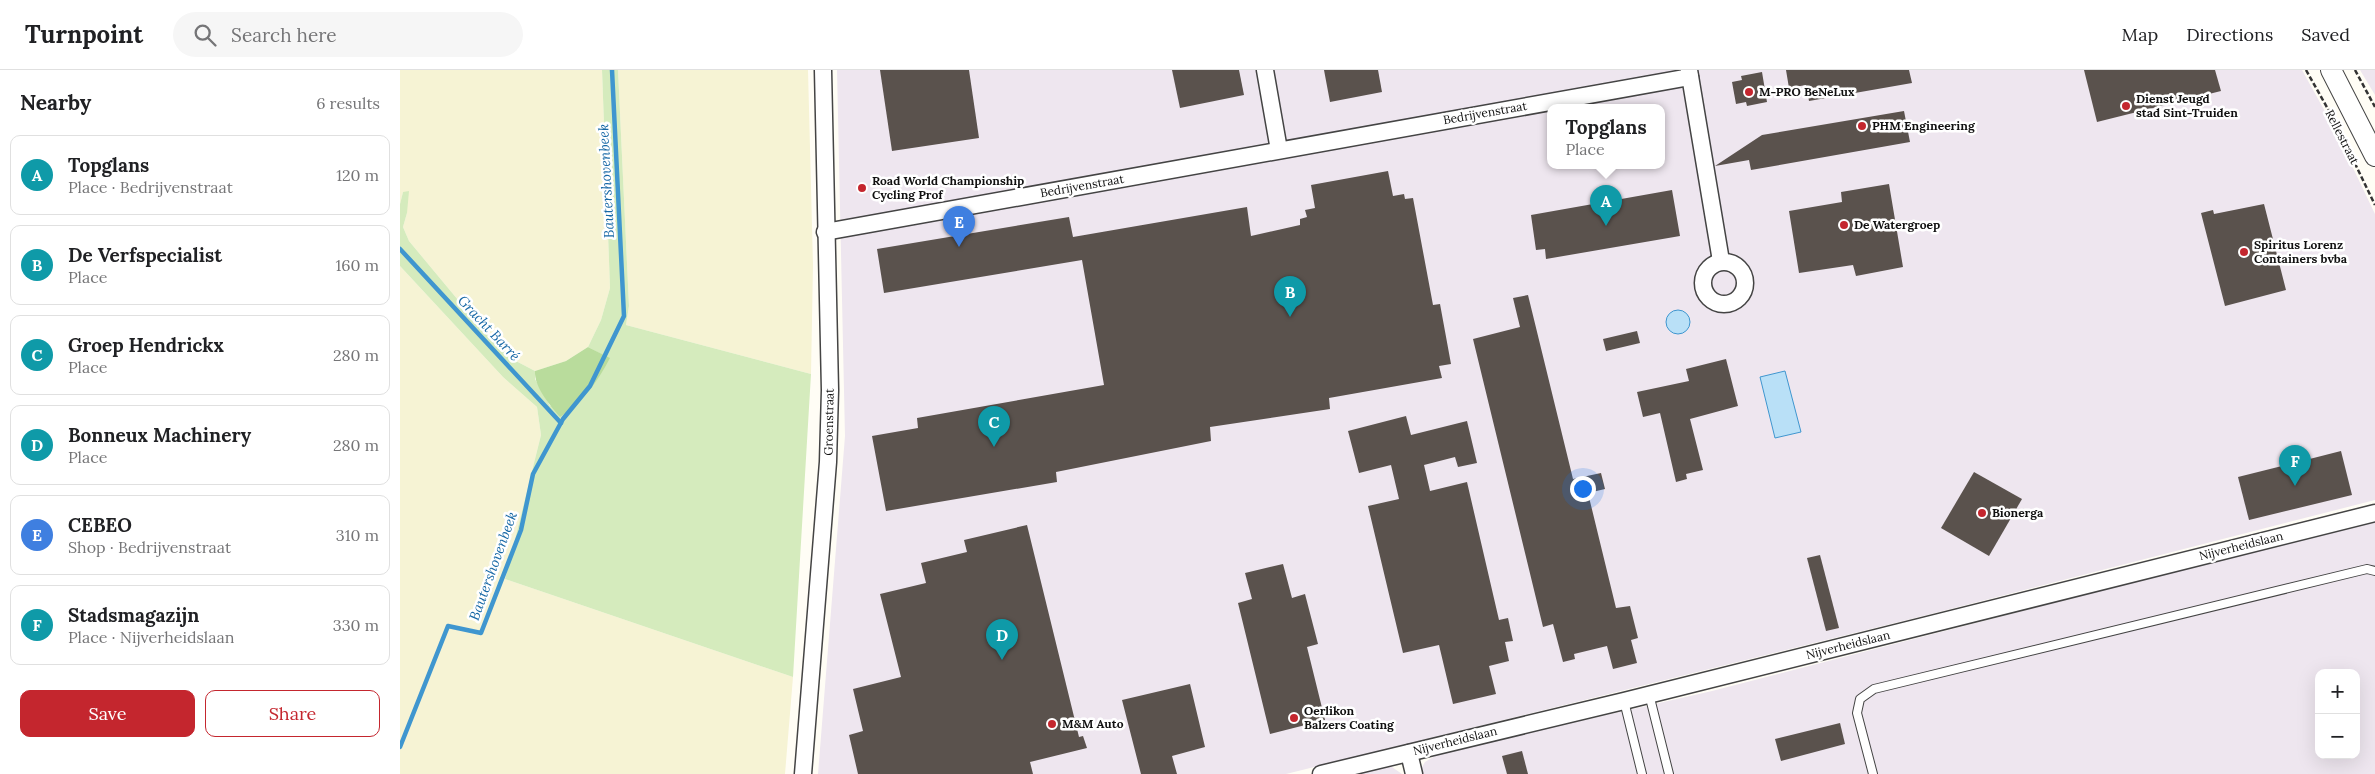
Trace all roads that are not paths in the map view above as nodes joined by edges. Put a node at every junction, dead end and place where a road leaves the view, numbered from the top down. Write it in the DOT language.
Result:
graph roads {
  1 [pos="823,70"];
  2 [pos="1265,70"];
  3 [pos="2330,70"];
  4 [pos="1690,73"];
  5 [pos="1279,150"];
  6 [pos="2375,156"];
  7 [pos="825,232"];
  8 [pos="1722,261"];
  9 [pos="2375,513"];
  10 [pos="2375,571"];
  11 [pos="1650,694"];
  12 [pos="1624,701"];
  13 [pos="1409,752"];
  14 [pos="803,774"];
  15 [pos="1321,774"];
  16 [pos="1414,774"];
  17 [pos="1642,774"];
  18 [pos="1669,774"];
  19 [pos="1873,774"];
  1 -- 7 [label="street, Groenstraat"];
  2 -- 5 [label="street"];
  3 -- 6 [label="street, Rellestraat"];
  4 -- 5 [label="street, Bedrijvenstraat"];
  4 -- 8 [label="street, Bedrijvenstraat"];
  5 -- 7 [label="street, Bedrijvenstraat"];
  7 -- 14 [label="street, Groenstraat"];
  9 -- 11 [label="street, Nijverheidslaan"];
  10 -- 19 [label="lane"];
  11 -- 12 [label="street, Nijverheidslaan"];
  11 -- 18 [label="lane"];
  12 -- 13 [label="street, Nijverheidslaan"];
  12 -- 17 [label="lane"];
  13 -- 15 [label="street, Nijverheidslaan"];
  13 -- 16 [label="street"];
}
